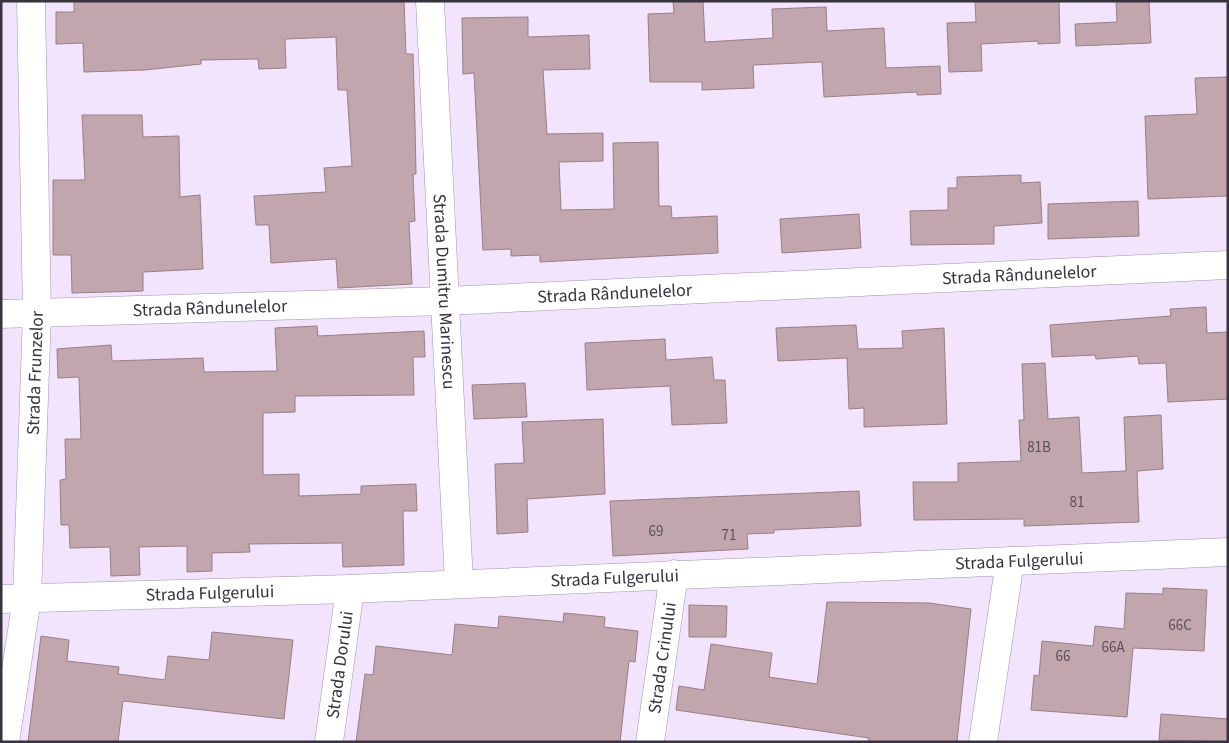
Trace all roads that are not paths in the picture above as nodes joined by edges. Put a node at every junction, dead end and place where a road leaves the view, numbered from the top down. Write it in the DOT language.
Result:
graph roads {
  1 [pos="31,1"];
  2 [pos="430,1"];
  3 [pos="1228,264"];
  4 [pos="445,301"];
  5 [pos="37,313"];
  6 [pos="1,314"];
  7 [pos="1228,552"];
  8 [pos="1010,561"];
  9 [pos="674,574"];
  10 [pos="459,583"];
  11 [pos="350,589"];
  12 [pos="14,599"];
  13 [pos="5,742"];
  14 [pos="329,742"];
  15 [pos="650,742"];
  16 [pos="983,742"];
  1 -- 5 [label="street, Strada Frunzelor"];
  2 -- 4 [label="street, Strada Dumitru Marinescu"];
  3 -- 4 [label="street, Strada Rândunelelor"];
  4 -- 5 [label="street, Strada Rândunelelor"];
  4 -- 10 [label="street, Strada Dumitru Marinescu"];
  5 -- 6 [label="street, Strada Rândunelelor"];
  5 -- 12 [label="street, Strada Frunzelor"];
  7 -- 8 [label="street, Strada Fulgerului"];
  8 -- 9 [label="street, Strada Fulgerului"];
  8 -- 16 [label="street"];
  9 -- 10 [label="street, Strada Fulgerului"];
  9 -- 15 [label="street, Strada Crinului"];
  10 -- 11 [label="street, Strada Fulgerului"];
  11 -- 12 [label="street, Strada Fulgerului"];
  11 -- 14 [label="street, Strada Dorului"];
  12 -- 13 [label="street, Strada Frunzelor"];
}
